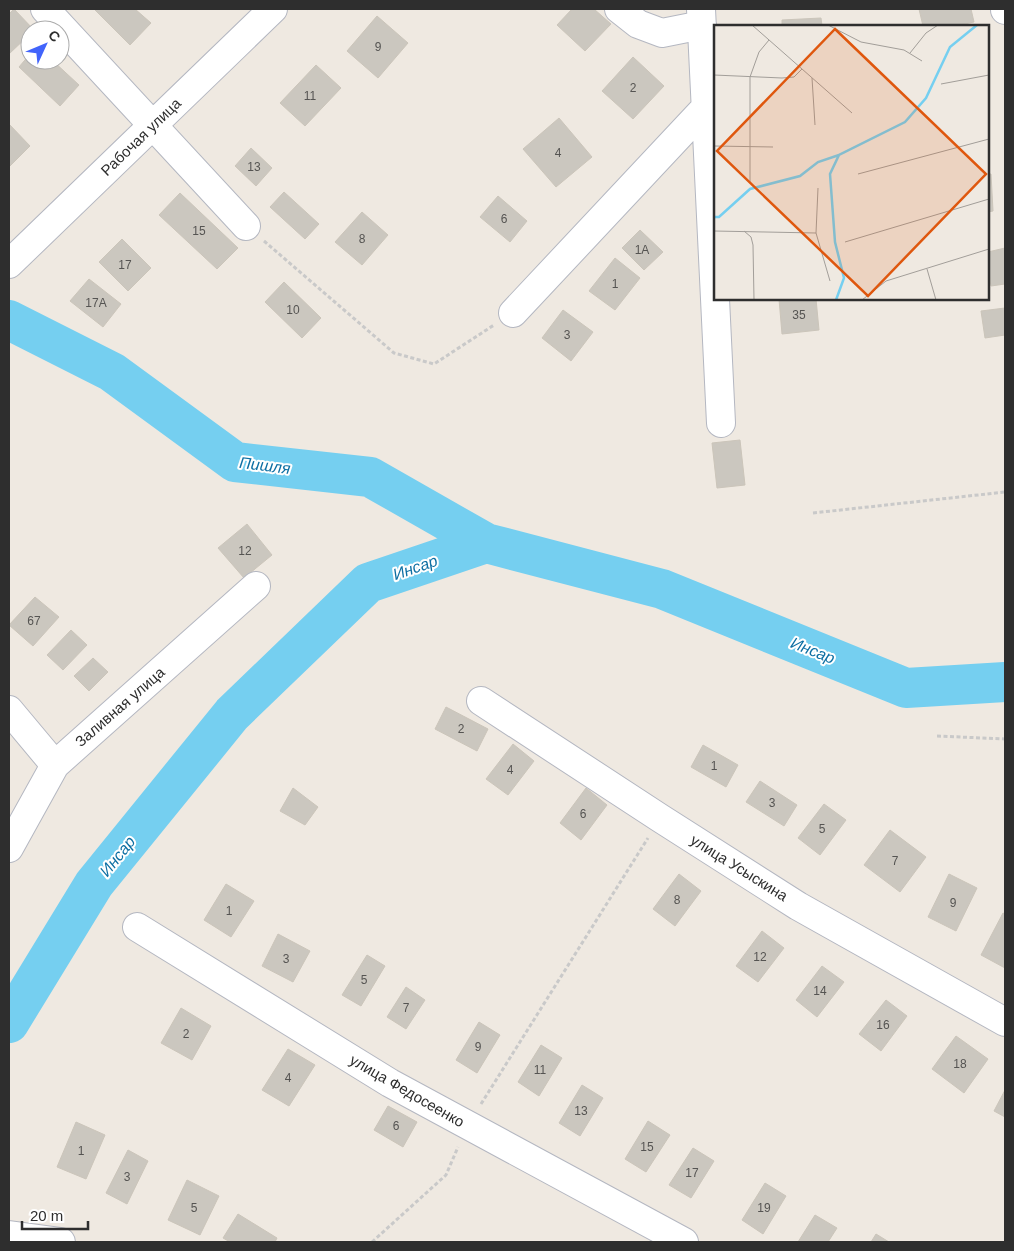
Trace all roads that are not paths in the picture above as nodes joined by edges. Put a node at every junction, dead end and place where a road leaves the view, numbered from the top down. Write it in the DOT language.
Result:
graph roads {
  1 [pos="45,9"];
  2 [pos="273,9"];
  3 [pos="619,9"];
  4 [pos="702,17"];
  5 [pos="706,107"];
  6 [pos="153,125"];
  7 [pos="246,226"];
  8 [pos="9,264"];
  9 [pos="714,276"];
  10 [pos="715,300"];
  11 [pos="513,313"];
  12 [pos="721,423"];
  13 [pos="256,586"];
  14 [pos="481,701"];
  15 [pos="9,710"];
  16 [pos="55,764"];
  17 [pos="9,848"];
  18 [pos="137,927"];
  19 [pos="1005,1022"];
  20 [pos="9,1235"];
  21 [pos="61,1242"];
  22 [pos="684,1242"];
  1 -- 6 [label="street"];
  2 -- 6 [label="street, Рабочая улица"];
  3 -- 4 [label="street"];
  4 -- 5 [label="street"];
  5 -- 9 [label="street"];
  5 -- 11 [label="street"];
  6 -- 7 [label="street"];
  6 -- 8 [label="street, Рабочая улица"];
  10 -- 12 [label="street"];
  13 -- 16 [label="street, Заливная улица"];
  14 -- 19 [label="street, улица Усыскина"];
  15 -- 16 [label="street"];
  16 -- 17 [label="street, Заливная улица"];
  18 -- 22 [label="street, улица Федосеенко"];
  20 -- 21 [label="street"];
}
